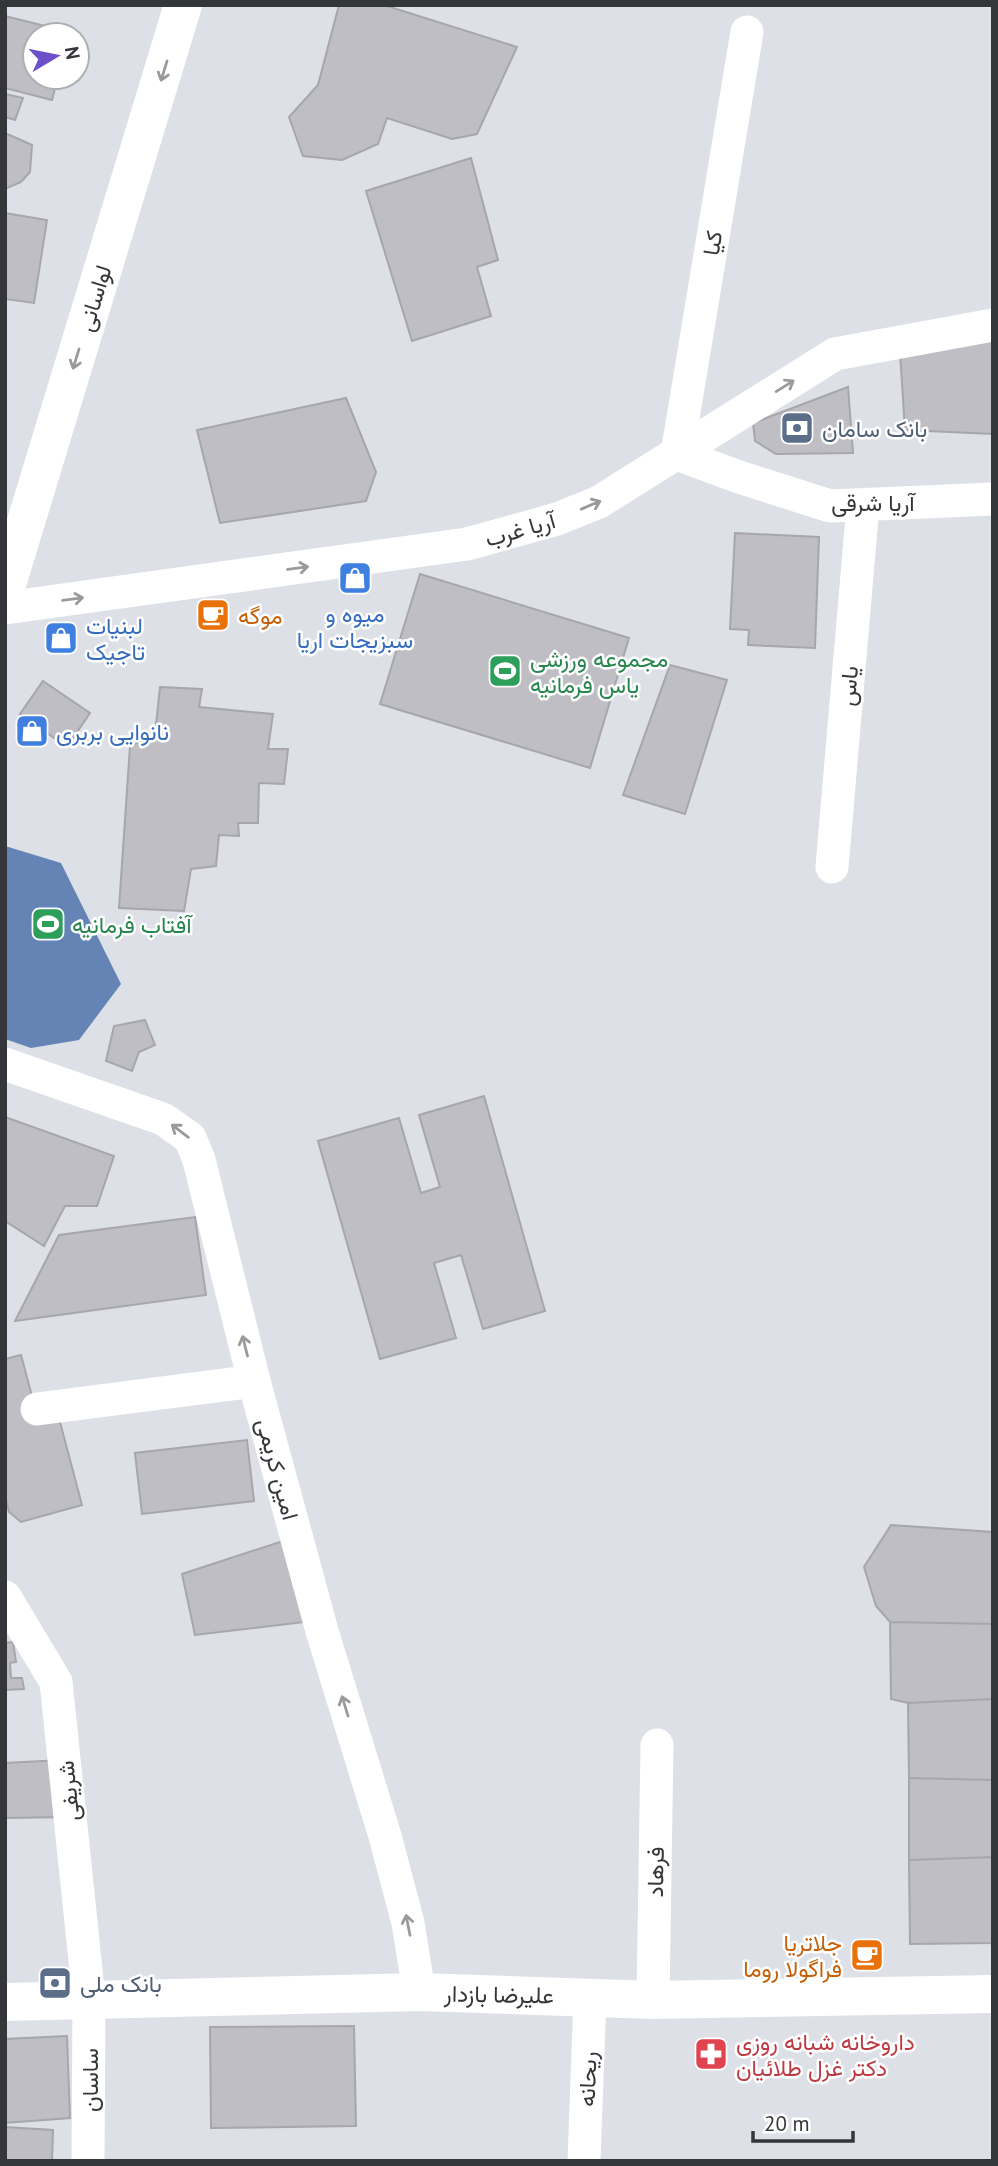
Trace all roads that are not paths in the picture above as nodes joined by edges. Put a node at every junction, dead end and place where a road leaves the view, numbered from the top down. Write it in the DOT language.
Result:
graph roads {
  1 [pos="183,5"];
  2 [pos="747,32"];
  3 [pos="993,325"];
  4 [pos="677,454"];
  5 [pos="993,499"];
  6 [pos="863,505"];
  7 [pos="5,591"];
  8 [pos="5,608"];
  9 [pos="832,867"];
  10 [pos="5,1064"];
  11 [pos="254,1381"];
  12 [pos="37,1409"];
  13 [pos="5,1597"];
  14 [pos="657,1745"];
  15 [pos="419,1992"];
  16 [pos="993,1994"];
  17 [pos="590,1997"];
  18 [pos="89,1998"];
  19 [pos="653,2000"];
  20 [pos="5,2002"];
  21 [pos="88,2161"];
  22 [pos="584,2161"];
  1 -- 7 [label="main road, لواسانی, one-way"];
  2 -- 4 [label="street, کیا"];
  4 -- 3 [label="street, آریا غرب, one-way"];
  4 -- 6 [label="street, آریا شرقی"];
  8 -- 4 [label="street, آریا غرب, one-way"];
  5 -- 6 [label="street, آریا شرقی"];
  6 -- 9 [label="street, یاس"];
  11 -- 10 [label="street, امین کریمی, one-way"];
  11 -- 12 [label="street"];
  15 -- 11 [label="street, امین کریمی, one-way"];
  13 -- 18 [label="street, شریفی"];
  14 -- 19 [label="street, فرهاد"];
  15 -- 17 [label="main road, علیرضا بازدار"];
  15 -- 18 [label="main road, علیرضا بازدار"];
  16 -- 19 [label="main road, علیرضا بازدار"];
  17 -- 19 [label="main road, علیرضا بازدار"];
  17 -- 22 [label="street, ریحانه"];
  18 -- 20 [label="main road, علیرضا بازدار"];
  18 -- 21 [label="street, ساسان"];
}
